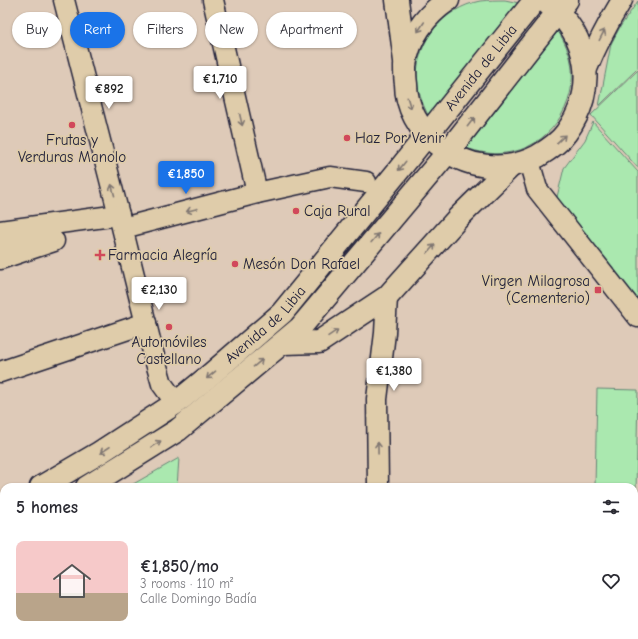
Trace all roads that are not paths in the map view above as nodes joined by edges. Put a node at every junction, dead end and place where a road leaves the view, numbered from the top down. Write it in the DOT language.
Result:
graph roads {
  1 [pos="64,0"];
  2 [pos="213,0"];
  3 [pos="397,0"];
  4 [pos="448,0"];
  5 [pos="535,0"];
  6 [pos="622,0"];
  7 [pos="556,4"];
  8 [pos="405,66"];
  9 [pos="586,71"];
  10 [pos="427,136"];
  11 [pos="447,153"];
  12 [pos="520,163"];
  13 [pos="366,182"];
  14 [pos="257,193"];
  15 [pos="68,222"];
  16 [pos="121,222"];
  17 [pos="0,231"];
  18 [pos="0,245"];
  19 [pos="0,259"];
  20 [pos="0,268"];
  21 [pos="387,297"];
  22 [pos="638,317"];
  23 [pos="146,323"];
  24 [pos="283,343"];
  25 [pos="0,372"];
  26 [pos="176,403"];
  27 [pos="48,483"];
  28 [pos="93,483"];
  29 [pos="378,483"];
  16 -- 1 [label="street, one-way"];
  2 -- 14 [label="street, one-way"];
  3 -- 8 [label="main road"];
  4 -- 8 [label="main road, one-way"];
  5 -- 10 [label="main road, Avenida de Libia"];
  9 -- 6 [label="street, one-way"];
  7 -- 9 [label="main road"];
  11 -- 7 [label="main road, Avenida de Libia, one-way"];
  8 -- 10 [label="main road, one-way"];
  12 -- 9 [label="main road, one-way"];
  10 -- 11 [label="main road"];
  10 -- 26 [label="main road, Avenida de Libia, one-way"];
  11 -- 12 [label="main road"];
  24 -- 11 [label="main road, Avenida de Libia, one-way"];
  21 -- 12 [label="main road, Avenida de Libia, one-way"];
  12 -- 22 [label="street"];
  13 -- 14 [label="street"];
  14 -- 16 [label="street, one-way"];
  15 -- 16 [label="street"];
  15 -- 17 [label="street"];
  15 -- 20 [label="street"];
  16 -- 23 [label="street"];
  18 -- 19 [label="street"];
  24 -- 21 [label="main road, Avenida de Libia, one-way"];
  29 -- 21 [label="street, one-way"];
  23 -- 25 [label="street"];
  23 -- 26 [label="street"];
  28 -- 24 [label="main road, Avenida de Libia, one-way"];
  26 -- 27 [label="main road, Avenida de Libia, one-way"];
}
